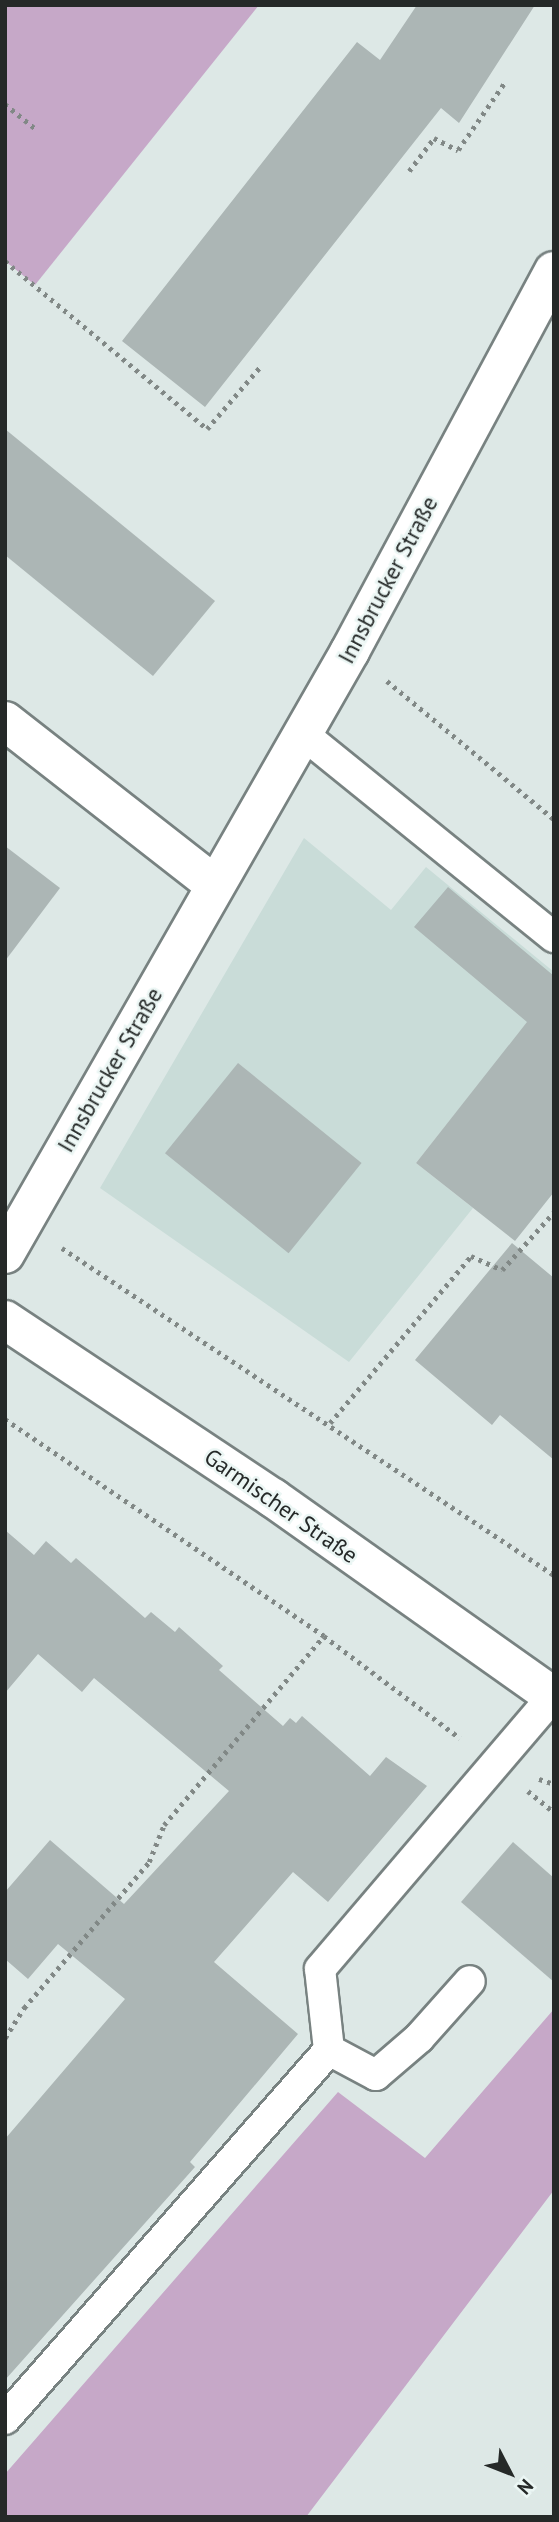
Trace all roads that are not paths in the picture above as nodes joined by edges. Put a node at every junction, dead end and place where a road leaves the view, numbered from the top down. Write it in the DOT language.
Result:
graph roads {
  1 [pos="554,271"];
  2 [pos="5,721"];
  3 [pos="303,734"];
  4 [pos="215,885"];
  5 [pos="554,937"];
  6 [pos="15,1238"];
  7 [pos="5,1320"];
  8 [pos="553,1696"];
  9 [pos="470,1981"];
  10 [pos="329,2050"];
  11 [pos="5,2419"];
  1 -- 3 [label="street, Innsbrucker Straße"];
  2 -- 4 [label="street"];
  3 -- 4 [label="street, Innsbrucker Straße"];
  3 -- 5 [label="lane"];
  4 -- 6 [label="street, Innsbrucker Straße"];
  7 -- 8 [label="street, Garmischer Straße"];
  8 -- 10 [label="lane"];
  9 -- 10 [label="lane"];
  10 -- 11 [label="lane"];
}
